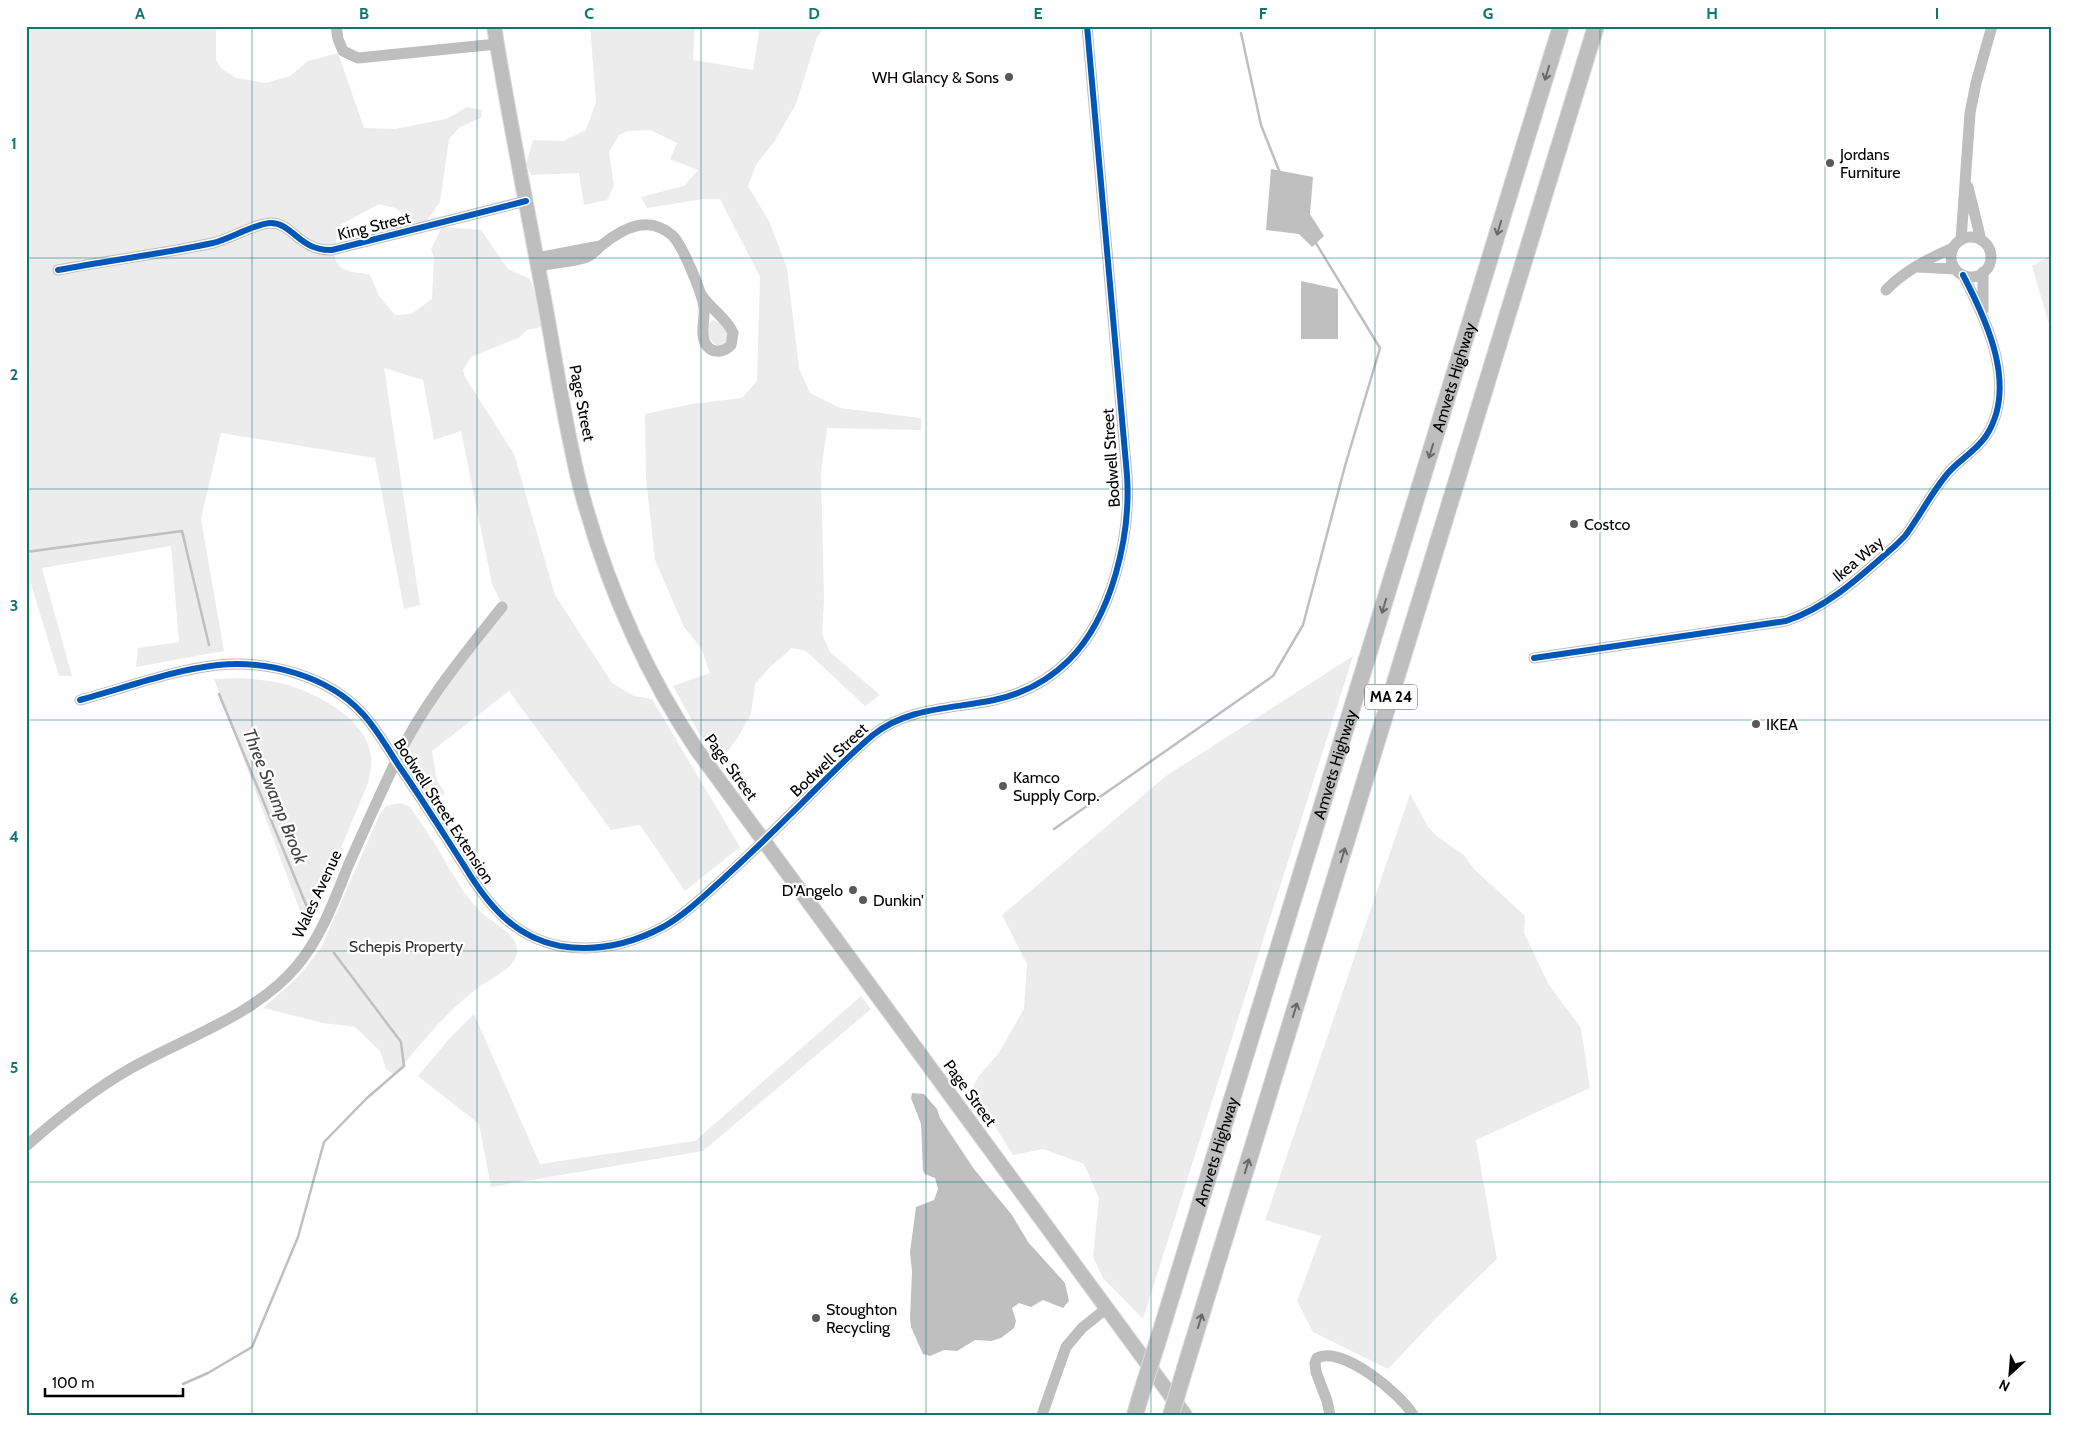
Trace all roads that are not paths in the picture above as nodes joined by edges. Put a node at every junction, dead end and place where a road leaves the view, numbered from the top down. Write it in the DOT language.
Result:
graph roads {
  1 [pos="336,26"];
  2 [pos="494,26"];
  3 [pos="1087,26"];
  4 [pos="1561,26"];
  5 [pos="1596,26"];
  6 [pos="1992,26"];
  7 [pos="497,44"];
  8 [pos="1966,178"];
  9 [pos="526,201"];
  10 [pos="1981,240"];
  11 [pos="1957,244"];
  12 [pos="537,262"];
  13 [pos="1918,266"];
  14 [pos="58,270"];
  15 [pos="1959,272"];
  16 [pos="1983,272"];
  17 [pos="1886,290"];
  18 [pos="701,294"];
  19 [pos="1983,314"];
  20 [pos="723,319"];
  21 [pos="704,324"];
  22 [pos="502,608"];
  23 [pos="1534,658"];
  24 [pos="80,700"];
  25 [pos="396,761"];
  26 [pos="764,841"];
  27 [pos="26,1146"];
  28 [pos="1107,1308"];
  29 [pos="1137,1408"];
  30 [pos="1042,1415"];
  31 [pos="1171,1415"];
  32 [pos="1186,1415"];
  33 [pos="1330,1415"];
  34 [pos="1414,1415"];
  1 -- 7 [label="street"];
  2 -- 7 [label="main road, Page Street"];
  3 -- 26 [label="street, Bodwell Street"];
  4 -- 29 [label="highway, Amvets Highway / MA 24, one-way, bridge"];
  31 -- 5 [label="highway, Amvets Highway / MA 24, one-way, bridge"];
  6 -- 8 [label="street"];
  7 -- 9 [label="main road, Page Street"];
  8 -- 10 [label="street"];
  8 -- 11 [label="street"];
  9 -- 12 [label="main road, Page Street"];
  9 -- 14 [label="street, King Street"];
  10 -- 11 [label="street"];
  10 -- 16 [label="street"];
  11 -- 13 [label="street"];
  11 -- 15 [label="street"];
  12 -- 18 [label="street"];
  12 -- 26 [label="main road, Page Street"];
  13 -- 15 [label="street"];
  13 -- 17 [label="street"];
  15 -- 16 [label="street"];
  15 -- 19 [label="street, Ikea Way"];
  16 -- 19 [label="street, Ikea Way"];
  18 -- 20 [label="street"];
  18 -- 21 [label="street"];
  19 -- 23 [label="street, Ikea Way"];
  20 -- 21 [label="street"];
  20 -- 21 [label="street"];
  22 -- 25 [label="street, Wales Avenue"];
  24 -- 25 [label="street, Bodwell Street Extension"];
  25 -- 26 [label="street, Bodwell Street Extension"];
  25 -- 27 [label="street, Wales Avenue"];
  26 -- 28 [label="main road, Page Street"];
  28 -- 30 [label="street"];
  28 -- 32 [label="main road, Page Street"];
  33 -- 34 [label="street"];
}
